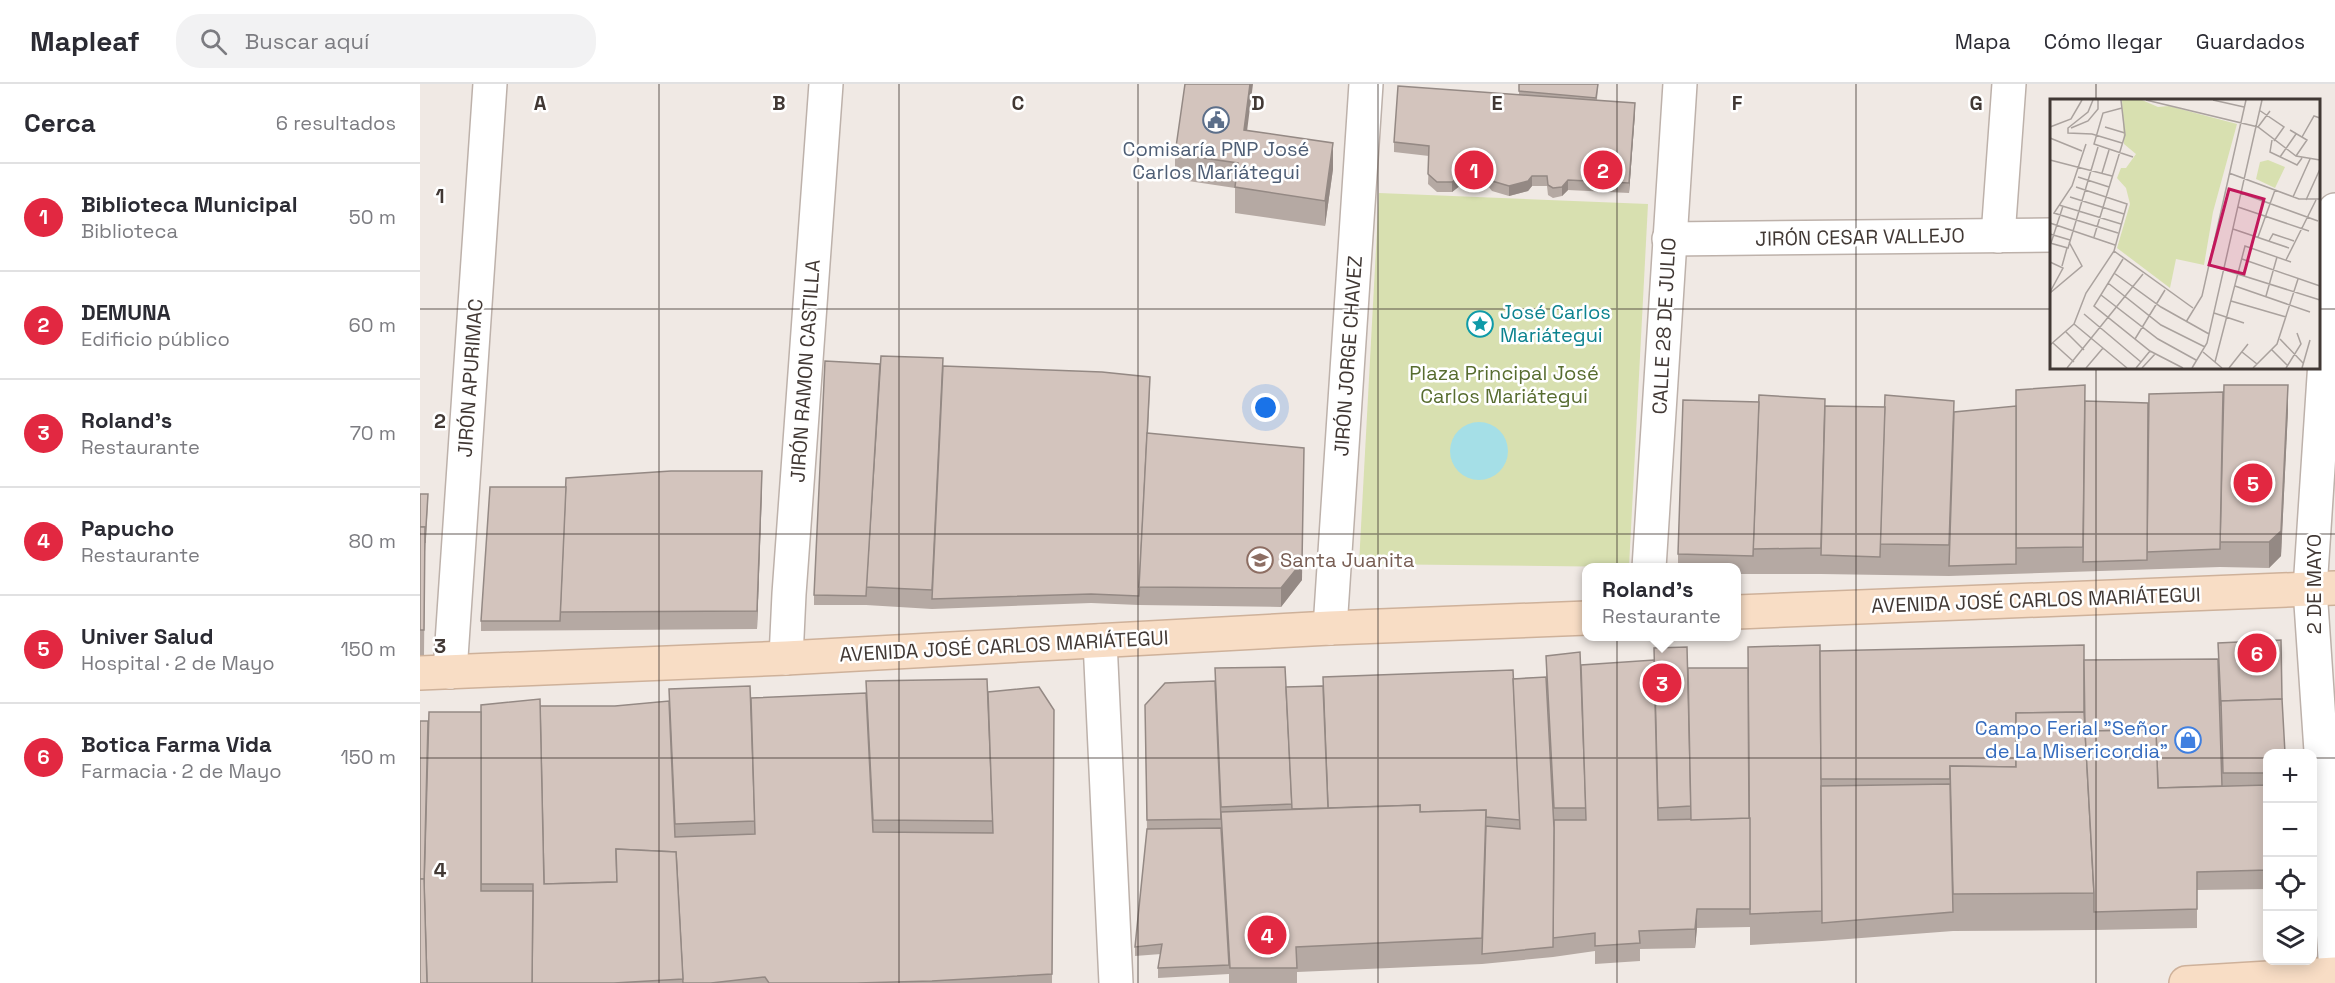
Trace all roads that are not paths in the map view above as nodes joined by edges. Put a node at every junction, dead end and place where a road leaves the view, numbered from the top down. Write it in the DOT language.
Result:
graph roads {
  1 [pos="490,84"];
  2 [pos="826,84"];
  3 [pos="1366,84"];
  4 [pos="1680,84"];
  5 [pos="2009,84"];
  6 [pos="2331,224"];
  7 [pos="2050,235"];
  8 [pos="1998,236"];
  9 [pos="1669,239"];
  10 [pos="1649,563"];
  11 [pos="2323,589"];
  12 [pos="1741,612"];
  13 [pos="1582,618"];
  14 [pos="1330,628"];
  15 [pos="1100,641"];
  16 [pos="786,658"];
  17 [pos="435,672"];
  18 [pos="2335,957"];
  19 [pos="2335,974"];
  20 [pos="1116,983"];
  21 [pos="2186,983"];
  1 -- 17 [label="street, JIRÓN APURIMAC"];
  2 -- 16 [label="street, JIRÓN RAMON CASTILLA"];
  3 -- 14 [label="street, JIRÓN JORGE CHAVEZ"];
  4 -- 9 [label="street, CALLE 28 DE JULIO"];
  5 -- 8 [label="street"];
  6 -- 11 [label="street, 2 DE MAYO"];
  7 -- 8 [label="street, JIRÓN CESAR VALLEJO"];
  8 -- 9 [label="street, JIRÓN CESAR VALLEJO"];
  9 -- 10 [label="street, CALLE 28 DE JULIO"];
  11 -- 12 [label="main road, AVENIDA JOSÉ CARLOS MARIÁTEGUI"];
  11 -- 18 [label="street, 2 DE MAYO"];
  13 -- 14 [label="main road, AVENIDA JOSÉ CARLOS MARIÁTEGUI"];
  14 -- 15 [label="main road, AVENIDA JOSÉ CARLOS MARIÁTEGUI"];
  15 -- 16 [label="main road, AVENIDA JOSÉ CARLOS MARIÁTEGUI"];
  15 -- 20 [label="street"];
  16 -- 17 [label="main road, AVENIDA JOSÉ CARLOS MARIÁTEGUI"];
  19 -- 21 [label="main road"];
}
